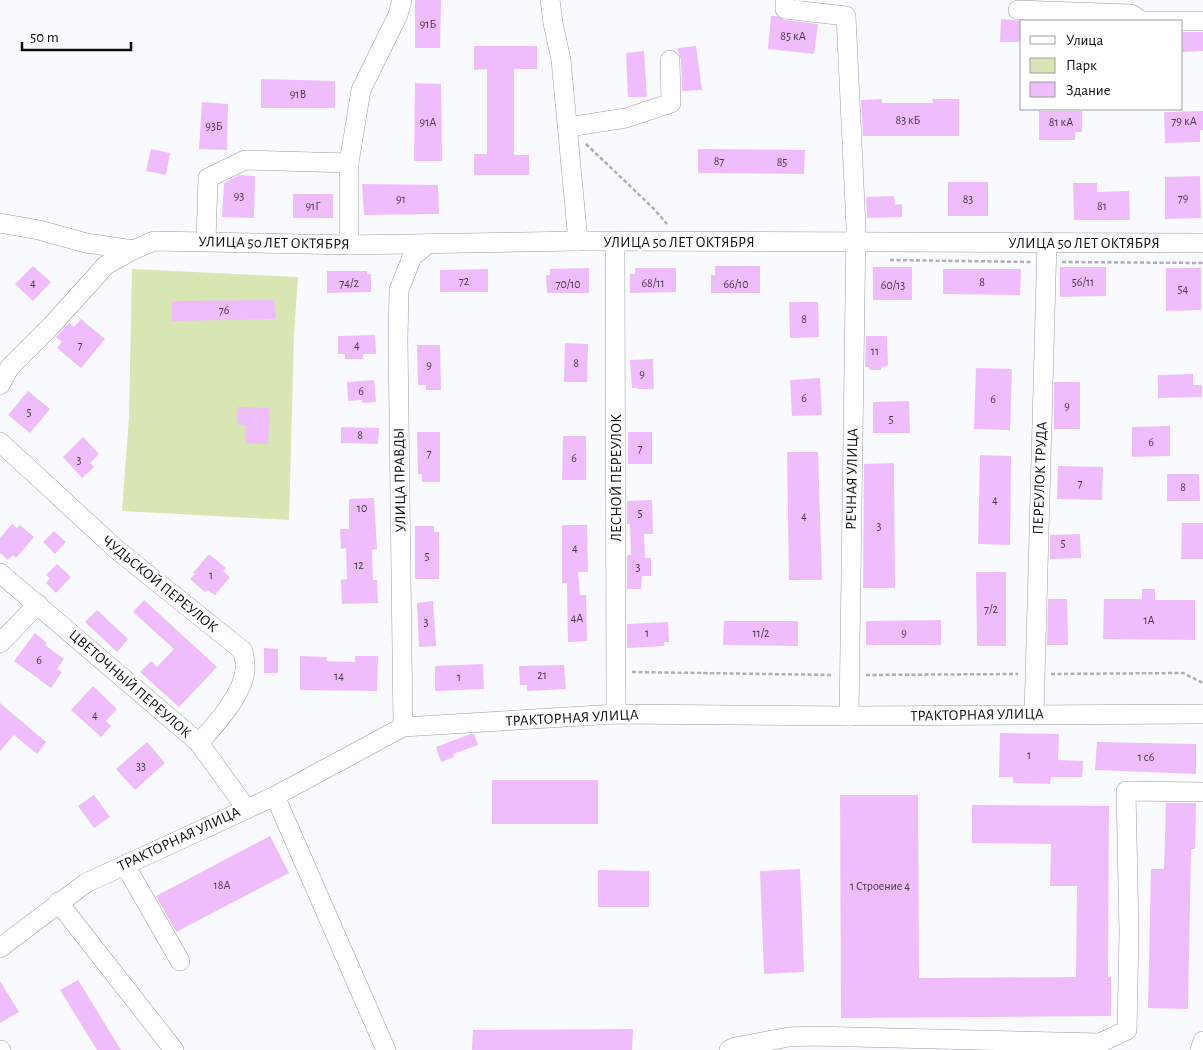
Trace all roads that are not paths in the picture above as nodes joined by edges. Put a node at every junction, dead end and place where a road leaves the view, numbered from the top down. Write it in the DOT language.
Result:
graph roads {
  1 [pos="402,0"];
  2 [pos="550,0"];
  3 [pos="785,0"];
  4 [pos="1018,10"];
  5 [pos="1142,20"];
  6 [pos="1183,21"];
  7 [pos="1203,21"];
  8 [pos="670,60"];
  9 [pos="568,128"];
  10 [pos="349,163"];
  11 [pos="0,223"];
  12 [pos="206,241"];
  13 [pos="578,242"];
  14 [pos="615,242"];
  15 [pos="1047,242"];
  16 [pos="856,243"];
  17 [pos="1203,243"];
  18 [pos="349,244"];
  19 [pos="428,244"];
  20 [pos="133,250"];
  21 [pos="0,384"];
  22 [pos="0,442"];
  23 [pos="0,573"];
  24 [pos="38,604"];
  25 [pos="0,643"];
  26 [pos="616,714"];
  27 [pos="1034,714"];
  28 [pos="1203,714"];
  29 [pos="849,716"];
  30 [pos="403,727"];
  31 [pos="199,743"];
  32 [pos="1203,792"];
  33 [pos="275,796"];
  34 [pos="246,808"];
  35 [pos="125,864"];
  36 [pos="58,902"];
  37 [pos="0,948"];
  38 [pos="180,961"];
  39 [pos="1203,1040"];
  40 [pos="174,1050"];
  41 [pos="386,1050"];
  42 [pos="729,1050"];
  43 [pos="1200,1050"];
  1 -- 10 [label="street"];
  2 -- 9 [label="street"];
  3 -- 16 [label="street, РЕЧНАЯ УЛИЦА"];
  4 -- 5 [label="street"];
  6 -- 7 [label="street"];
  8 -- 9 [label="street"];
  9 -- 13 [label="street"];
  10 -- 12 [label="street"];
  10 -- 18 [label="street"];
  11 -- 20 [label="street"];
  12 -- 18 [label="street, УЛИЦА 50 ЛЕТ ОКТЯБРЯ"];
  12 -- 20 [label="street, УЛИЦА 50 ЛЕТ ОКТЯБРЯ"];
  13 -- 14 [label="street, УЛИЦА 50 ЛЕТ ОКТЯБРЯ"];
  13 -- 19 [label="street, УЛИЦА 50 ЛЕТ ОКТЯБРЯ"];
  14 -- 16 [label="street, УЛИЦА 50 ЛЕТ ОКТЯБРЯ"];
  14 -- 26 [label="street, ЛЕСНОЙ ПЕРЕУЛОК"];
  15 -- 16 [label="street, УЛИЦА 50 ЛЕТ ОКТЯБРЯ"];
  15 -- 17 [label="street, УЛИЦА 50 ЛЕТ ОКТЯБРЯ"];
  15 -- 27 [label="street, ПЕРЕУЛОК ТРУДА"];
  16 -- 29 [label="street, РЕЧНАЯ УЛИЦА"];
  18 -- 19 [label="street, УЛИЦА 50 ЛЕТ ОКТЯБРЯ"];
  19 -- 30 [label="street, УЛИЦА ПРАВДЫ"];
  20 -- 21 [label="street"];
  22 -- 31 [label="street, ЧУДЬСКОЙ ПЕРЕУЛОК"];
  23 -- 24 [label="street, ЦВЕТОЧНЫЙ ПЕРЕУЛОК"];
  24 -- 25 [label="street"];
  24 -- 31 [label="street, ЦВЕТОЧНЫЙ ПЕРЕУЛОК"];
  26 -- 29 [label="street, ТРАКТОРНАЯ УЛИЦА"];
  26 -- 30 [label="street, ТРАКТОРНАЯ УЛИЦА"];
  27 -- 28 [label="street, ТРАКТОРНАЯ УЛИЦА"];
  27 -- 29 [label="street, ТРАКТОРНАЯ УЛИЦА"];
  30 -- 33 [label="street, ТРАКТОРНАЯ УЛИЦА"];
  31 -- 34 [label="street, ЦВЕТОЧНЫЙ ПЕРЕУЛОК"];
  32 -- 42 [label="street"];
  33 -- 34 [label="street, ТРАКТОРНАЯ УЛИЦА"];
  33 -- 41 [label="street"];
  34 -- 35 [label="street, ТРАКТОРНАЯ УЛИЦА"];
  35 -- 36 [label="street, ТРАКТОРНАЯ УЛИЦА"];
  35 -- 38 [label="street"];
  36 -- 37 [label="street, ТРАКТОРНАЯ УЛИЦА"];
  36 -- 40 [label="street"];
  39 -- 43 [label="street"];
}
